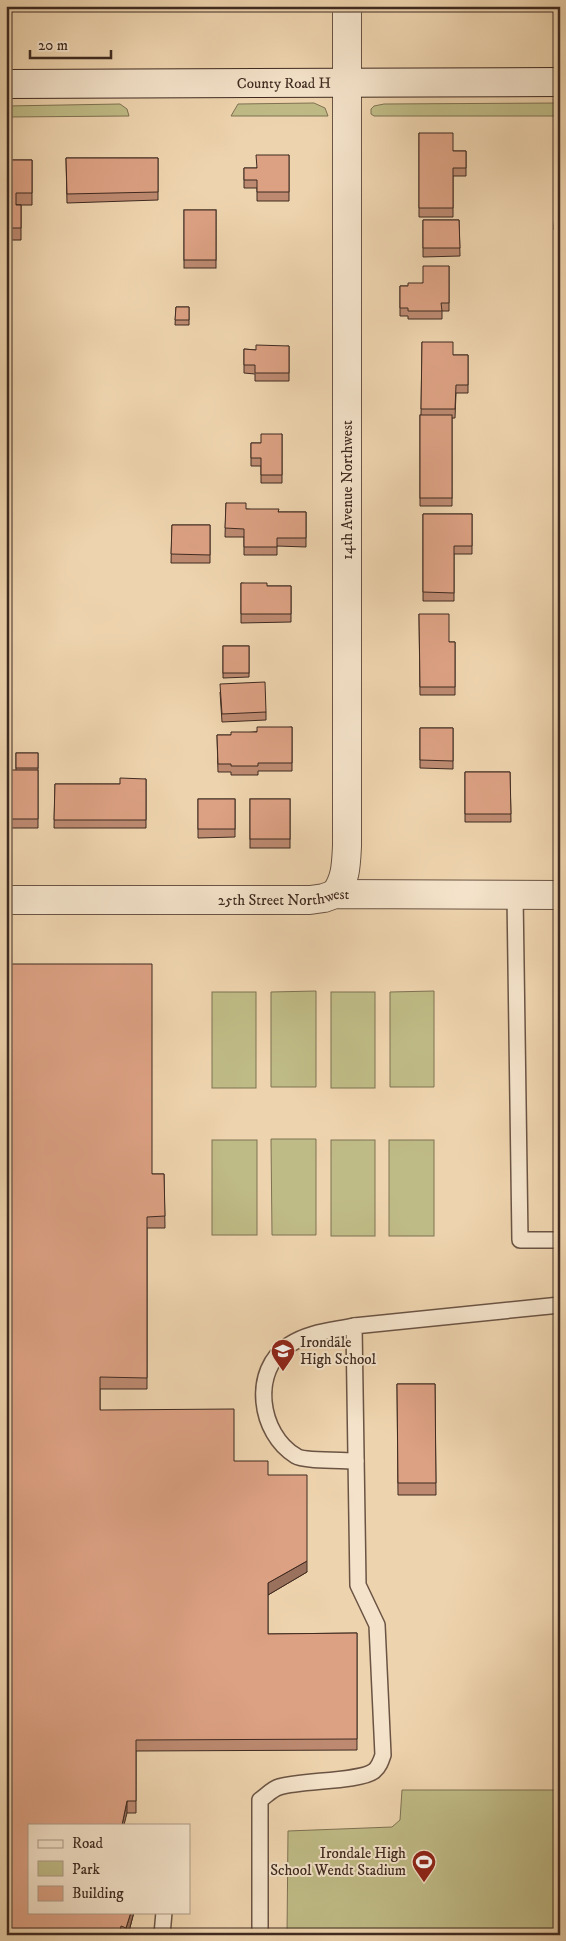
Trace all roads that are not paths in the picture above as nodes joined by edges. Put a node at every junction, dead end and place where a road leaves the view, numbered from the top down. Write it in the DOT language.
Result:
graph roads {
  1 [pos="347,6"];
  2 [pos="560,82"];
  3 [pos="348,83"];
  4 [pos="6,84"];
  5 [pos="335,894"];
  6 [pos="515,895"];
  7 [pos="560,895"];
  8 [pos="6,900"];
  9 [pos="560,1240"];
  10 [pos="560,1305"];
  11 [pos="354,1326"];
  12 [pos="356,1461"];
  13 [pos="164,1914"];
  14 [pos="162,1935"];
  15 [pos="260,1935"];
  1 -- 3 [label="street, 14th Avenue Northwest"];
  2 -- 3 [label="street, County Road H"];
  3 -- 4 [label="street, County Road H"];
  3 -- 5 [label="street, 14th Avenue Northwest"];
  5 -- 6 [label="street, 25th Street Northwest"];
  5 -- 8 [label="street, 25th Street Northwest"];
  6 -- 7 [label="street, 25th Street Northwest"];
  6 -- 9 [label="lane"];
  10 -- 11 [label="lane"];
  11 -- 12 [label="lane"];
  11 -- 12 [label="lane"];
  12 -- 15 [label="lane"];
  13 -- 14 [label="lane"];
}
